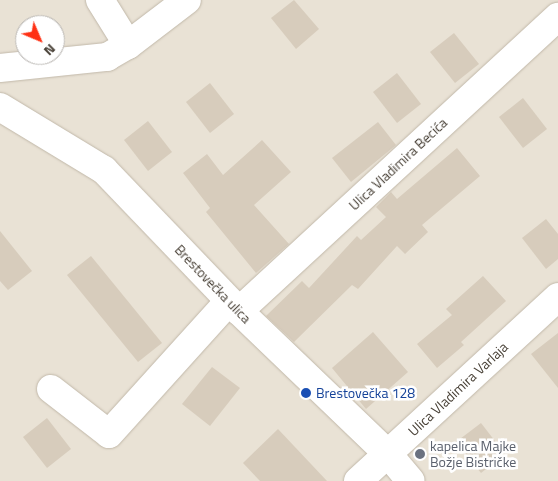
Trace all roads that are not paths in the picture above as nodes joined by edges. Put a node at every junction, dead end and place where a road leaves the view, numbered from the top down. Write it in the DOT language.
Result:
graph roads {
  1 [pos="100,0"];
  2 [pos="187,0"];
  3 [pos="558,17"];
  4 [pos="128,45"];
  5 [pos="0,68"];
  6 [pos="0,106"];
  7 [pos="558,297"];
  8 [pos="234,306"];
  9 [pos="51,389"];
  10 [pos="388,454"];
  11 [pos="358,481"];
  12 [pos="411,481"];
  1 -- 4 [label="street"];
  2 -- 4 [label="street"];
  3 -- 8 [label="street, Ulica Vladimira Becića"];
  4 -- 5 [label="street"];
  6 -- 8 [label="street, Brestovečka ulica"];
  7 -- 10 [label="street, Ulica Vladimira Varlaja"];
  8 -- 9 [label="street, Ulica Vladimira Becića"];
  8 -- 10 [label="street, Brestovečka ulica"];
  10 -- 11 [label="street, Ulica Vladimira Varlaja"];
  10 -- 12 [label="street, Brestovečka ulica"];
}
